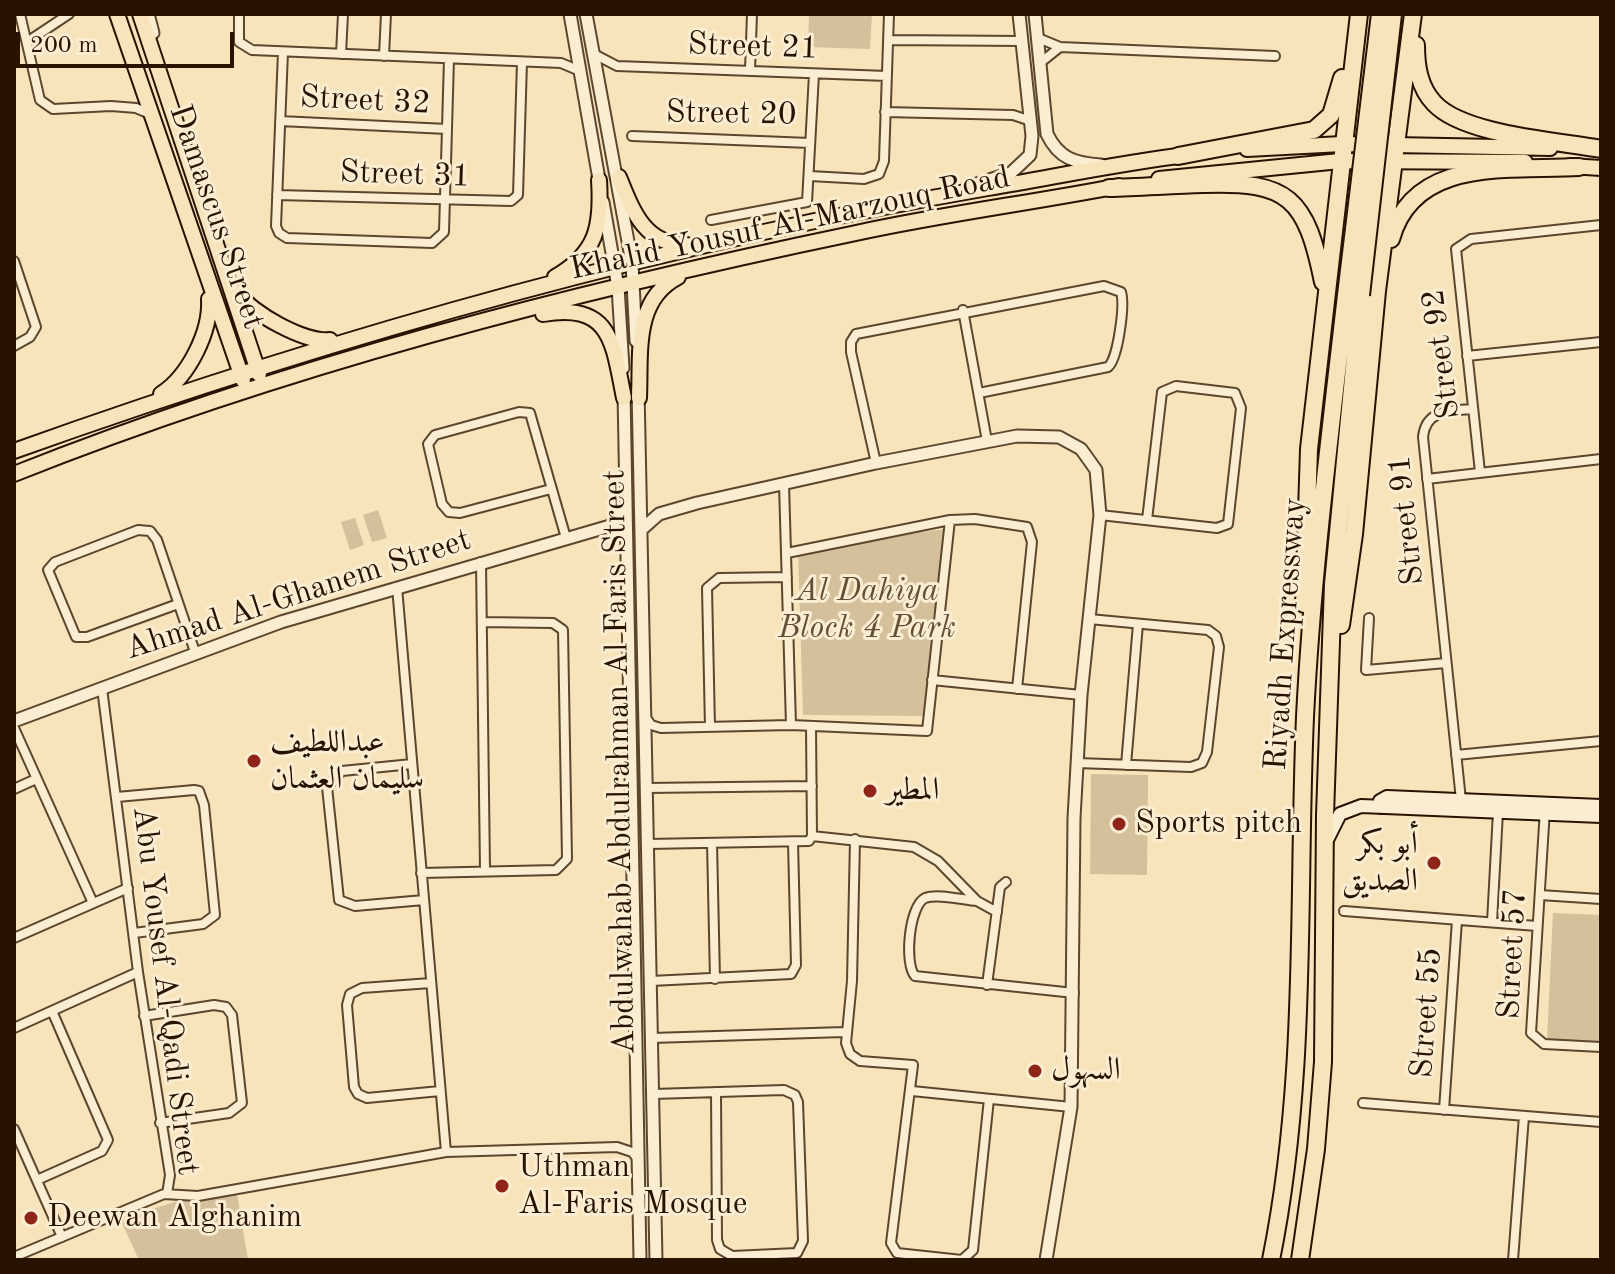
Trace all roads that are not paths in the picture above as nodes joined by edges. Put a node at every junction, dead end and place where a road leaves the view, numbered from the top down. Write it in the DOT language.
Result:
graph roads {
  1 [pos="20,14"];
  2 [pos="69,14"];
  3 [pos="117,14"];
  4 [pos="140,14"];
  5 [pos="148,14"];
  6 [pos="239,14"];
  7 [pos="343,14"];
  8 [pos="386,14"];
  9 [pos="570,14"];
  10 [pos="586,14"];
  11 [pos="752,14"];
  12 [pos="889,14"];
  13 [pos="1359,14"];
  14 [pos="1380,14"];
  15 [pos="1393,14"];
  16 [pos="1414,14"];
  17 [pos="1035,17"];
  18 [pos="1020,18"];
  19 [pos="1038,38"];
  20 [pos="888,40"];
  21 [pos="1022,41"];
  22 [pos="27,42"];
  23 [pos="1060,47"];
  24 [pos="576,48"];
  25 [pos="283,52"];
  26 [pos="341,54"];
  27 [pos="594,54"];
  28 [pos="384,56"];
  29 [pos="1275,56"];
  30 [pos="449,59"];
  31 [pos="522,62"];
  32 [pos="561,63"];
  33 [pos="617,66"];
  34 [pos="1041,68"];
  35 [pos="750,70"];
  36 [pos="580,71"];
  37 [pos="814,74"];
  38 [pos="887,76"];
  39 [pos="1026,76"];
  40 [pos="1351,84"];
  41 [pos="601,85"];
  42 [pos="1403,90"];
  43 [pos="885,112"];
  44 [pos="176,114"];
  45 [pos="1030,114"];
  46 [pos="151,115"];
  47 [pos="280,121"];
  48 [pos="447,129"];
  49 [pos="632,136"];
  50 [pos="810,143"];
  51 [pos="184,144"];
  52 [pos="164,150"];
  53 [pos="1601,151"];
  54 [pos="1341,153"];
  55 [pos="1395,153"];
  56 [pos="1178,156"];
  57 [pos="1113,166"];
  58 [pos="1579,167"];
  59 [pos="1601,168"];
  60 [pos="193,171"];
  61 [pos="810,176"];
  62 [pos="172,177"];
  63 [pos="619,177"];
  64 [pos="599,180"];
  65 [pos="1109,188"];
  66 [pos="277,195"];
  67 [pos="929,198"];
  68 [pos="445,200"];
  69 [pos="1337,205"];
  70 [pos="1388,207"];
  71 [pos="711,220"];
  72 [pos="1601,225"];
  73 [pos="700,245"];
  74 [pos="14,261"];
  75 [pos="632,263"];
  76 [pos="616,267"];
  77 [pos="697,267"];
  78 [pos="228,277"];
  79 [pos="208,283"];
  80 [pos="634,283"];
  81 [pos="540,286"];
  82 [pos="618,287"];
  83 [pos="1361,294"];
  84 [pos="1326,301"];
  85 [pos="963,310"];
  86 [pos="452,331"];
  87 [pos="362,335"];
  88 [pos="1601,342"];
  89 [pos="14,346"];
  90 [pos="1467,356"];
  91 [pos="257,367"];
  92 [pos="240,372"];
  93 [pos="264,387"];
  94 [pos="247,392"];
  95 [pos="979,393"];
  96 [pos="631,398"];
  97 [pos="143,405"];
  98 [pos="1473,409"];
  99 [pos="625,440"];
  100 [pos="639,440"];
  101 [pos="987,441"];
  102 [pos="14,451"];
  103 [pos="625,456"];
  104 [pos="639,456"];
  105 [pos="1601,459"];
  106 [pos="876,463"];
  107 [pos="1480,472"];
  108 [pos="14,474"];
  109 [pos="1427,479"];
  110 [pos="784,484"];
  111 [pos="551,489"];
  112 [pos="640,496"];
  113 [pos="625,508"];
  114 [pos="663,513"];
  115 [pos="1100,515"];
  116 [pos="950,520"];
  117 [pos="1147,520"];
  118 [pos="602,528"];
  119 [pos="641,530"];
  120 [pos="566,538"];
  121 [pos="626,541"];
  122 [pos="787,553"];
  123 [pos="481,562"];
  124 [pos="787,577"];
  125 [pos="397,587"];
  126 [pos="178,604"];
  127 [pos="1369,618"];
  128 [pos="1089,619"];
  129 [pos="482,622"];
  130 [pos="1138,624"];
  131 [pos="195,652"];
  132 [pos="1446,663"];
  133 [pos="932,680"];
  134 [pos="102,688"];
  135 [pos="1017,689"];
  136 [pos="1081,695"];
  137 [pos="1305,713"];
  138 [pos="645,716"];
  139 [pos="14,721"];
  140 [pos="791,725"];
  141 [pos="811,726"];
  142 [pos="710,727"];
  143 [pos="14,728"];
  144 [pos="661,728"];
  145 [pos="645,740"];
  146 [pos="1601,741"];
  147 [pos="1456,755"];
  148 [pos="1077,763"];
  149 [pos="412,764"];
  150 [pos="1126,765"];
  151 [pos="646,766"];
  152 [pos="629,768"];
  153 [pos="36,779"];
  154 [pos="812,786"];
  155 [pos="630,788"];
  156 [pos="646,788"];
  157 [pos="14,789"];
  158 [pos="117,797"];
  159 [pos="1461,800"];
  160 [pos="1601,806"];
  161 [pos="1380,807"];
  162 [pos="1545,809"];
  163 [pos="1498,812"];
  164 [pos="1601,816"];
  165 [pos="812,836"];
  166 [pos="855,839"];
  167 [pos="793,842"];
  168 [pos="712,843"];
  169 [pos="648,844"];
  170 [pos="485,870"];
  171 [pos="421,873"];
  172 [pos="1325,881"];
  173 [pos="1006,882"];
  174 [pos="128,888"];
  175 [pos="1540,895"];
  176 [pos="1601,899"];
  177 [pos="424,900"];
  178 [pos="977,901"];
  179 [pos="93,903"];
  180 [pos="1344,911"];
  181 [pos="997,912"];
  182 [pos="1457,920"];
  183 [pos="1492,922"];
  184 [pos="1537,926"];
  185 [pos="134,933"];
  186 [pos="15,935"];
  187 [pos="138,972"];
  188 [pos="715,979"];
  189 [pos="651,981"];
  190 [pos="431,983"];
  191 [pos="987,985"];
  192 [pos="1075,993"];
  193 [pos="52,1011"];
  194 [pos="144,1016"];
  195 [pos="652,1020"];
  196 [pos="634,1022"];
  197 [pos="14,1028"];
  198 [pos="844,1032"];
  199 [pos="635,1038"];
  200 [pos="652,1038"];
  201 [pos="1601,1047"];
  202 [pos="440,1091"];
  203 [pos="912,1091"];
  204 [pos="716,1092"];
  205 [pos="653,1094"];
  206 [pos="989,1099"];
  207 [pos="1363,1103"];
  208 [pos="1071,1107"];
  209 [pos="1444,1110"];
  210 [pos="1524,1116"];
  211 [pos="1601,1122"];
  212 [pos="160,1123"];
  213 [pos="14,1129"];
  214 [pos="636,1131"];
  215 [pos="617,1147"];
  216 [pos="446,1152"];
  217 [pos="637,1158"];
  218 [pos="37,1180"];
  219 [pos="167,1194"];
  220 [pos="62,1237"];
  221 [pos="1271,1255"];
  222 [pos="18,1257"];
  223 [pos="640,1260"];
  224 [pos="656,1260"];
  225 [pos="1046,1260"];
  226 [pos="1300,1260"];
  227 [pos="1513,1260"];
  1 -- 22 [label="street"];
  2 -- 22 [label="street"];
  3 -- 46 [label="main road, Damascus Street"];
  4 -- 44 [label="main road, Damascus Street"];
  5 -- 44 [label="street"];
  6 -- 25 [label="street"];
  7 -- 26 [label="street"];
  8 -- 28 [label="street"];
  9 -- 24 [label="street, Abdulwahab Abdulrahman Al Faris Street"];
  10 -- 27 [label="street, Abdulwahab Abdulrahman Al Faris Street"];
  11 -- 35 [label="street"];
  12 -- 20 [label="street"];
  13 -- 40 [label="highway"];
  13 -- 56 [label="highway"];
  14 -- 83 [label="highway, Riyadh Expressway, bridge"];
  15 -- 83 [label="highway, Riyadh Expressway, bridge"];
  16 -- 42 [label="highway"];
  16 -- 53 [label="highway"];
  17 -- 18 [label="street"];
  17 -- 19 [label="street"];
  18 -- 21 [label="street"];
  19 -- 23 [label="street"];
  19 -- 34 [label="street"];
  20 -- 21 [label="street"];
  20 -- 38 [label="street"];
  21 -- 39 [label="street"];
  22 -- 46 [label="street"];
  23 -- 29 [label="street"];
  23 -- 34 [label="street"];
  24 -- 32 [label="street"];
  24 -- 36 [label="street, Abdulwahab Abdulrahman Al Faris Street"];
  25 -- 26 [label="street"];
  25 -- 47 [label="street"];
  26 -- 28 [label="street"];
  27 -- 33 [label="street, Street 21"];
  27 -- 41 [label="street, Abdulwahab Abdulrahman Al Faris Street"];
  28 -- 30 [label="street"];
  30 -- 31 [label="street"];
  30 -- 48 [label="street"];
  31 -- 32 [label="street"];
  31 -- 68 [label="street, Street 31"];
  32 -- 36 [label="street"];
  33 -- 35 [label="street, Street 21"];
  33 -- 41 [label="street"];
  34 -- 39 [label="street"];
  34 -- 57 [label="street"];
  35 -- 37 [label="street, Street 21"];
  36 -- 64 [label="street, Abdulwahab Abdulrahman Al Faris Street"];
  37 -- 38 [label="street, Street 21"];
  37 -- 50 [label="street, Street 20"];
  38 -- 43 [label="street"];
  39 -- 45 [label="street"];
  40 -- 42 [label="highway"];
  40 -- 54 [label="highway"];
  41 -- 63 [label="street, Abdulwahab Abdulrahman Al Faris Street"];
  42 -- 55 [label="highway"];
  43 -- 45 [label="street"];
  43 -- 61 [label="street"];
  44 -- 51 [label="main road, Damascus Street"];
  45 -- 67 [label="street"];
  46 -- 52 [label="main road, Damascus Street"];
  47 -- 48 [label="street, Street 32"];
  47 -- 66 [label="street"];
  48 -- 68 [label="street"];
  49 -- 50 [label="street, Street 20"];
  50 -- 61 [label="street"];
  51 -- 52 [label="main road"];
  51 -- 60 [label="main road, Damascus Street"];
  52 -- 62 [label="main road, Damascus Street"];
  53 -- 55 [label="main road, Khalid Yousuf Al-Marzouq Road"];
  54 -- 55 [label="main road, Khalid Yousuf Al-Marzouq Road"];
  54 -- 56 [label="main road, Khalid Yousuf Al-Marzouq Road"];
  54 -- 65 [label="main road, Khalid Yousuf Al-Marzouq Road"];
  54 -- 69 [label="highway"];
  55 -- 58 [label="main road, Khalid Yousuf Al-Marzouq Road"];
  55 -- 70 [label="highway"];
  56 -- 57 [label="main road, Khalid Yousuf Al-Marzouq Road"];
  57 -- 67 [label="main road, Khalid Yousuf Al-Marzouq Road"];
  58 -- 59 [label="main road, Khalid Yousuf Al-Marzouq Road"];
  58 -- 83 [label="highway"];
  60 -- 62 [label="main road"];
  60 -- 78 [label="main road, Damascus Street"];
  61 -- 71 [label="street"];
  62 -- 79 [label="main road, Damascus Street"];
  63 -- 73 [label="main road"];
  63 -- 75 [label="street, Abdulwahab Abdulrahman Al Faris Street"];
  64 -- 76 [label="street, Abdulwahab Abdulrahman Al Faris Street"];
  64 -- 81 [label="main road"];
  65 -- 77 [label="main road, Khalid Yousuf Al-Marzouq Road"];
  65 -- 84 [label="highway"];
  66 -- 68 [label="street, Street 31"];
  66 -- 68 [label="street"];
  67 -- 73 [label="main road, Khalid Yousuf Al-Marzouq Road"];
  69 -- 70 [label="highway"];
  69 -- 84 [label="highway"];
  70 -- 83 [label="highway"];
  72 -- 90 [label="street, Street 92"];
  73 -- 75 [label="main road, Khalid Yousuf Al-Marzouq Road"];
  74 -- 89 [label="street"];
  75 -- 76 [label="main road, Khalid Yousuf Al-Marzouq Road"];
  75 -- 80 [label="street, Abdulwahab Abdulrahman Al Faris Street"];
  76 -- 81 [label="main road, Khalid Yousuf Al-Marzouq Road"];
  76 -- 82 [label="street, Abdulwahab Abdulrahman Al Faris Street"];
  77 -- 80 [label="main road, Khalid Yousuf Al-Marzouq Road"];
  77 -- 96 [label="main road"];
  78 -- 87 [label="main road"];
  78 -- 91 [label="main road, Damascus Street"];
  79 -- 92 [label="main road, Damascus Street"];
  79 -- 97 [label="main road"];
  80 -- 82 [label="main road, Khalid Yousuf Al-Marzouq Road"];
  80 -- 96 [label="street, Abdulwahab Abdulrahman Al Faris Street"];
  81 -- 87 [label="main road, Khalid Yousuf Al-Marzouq Road"];
  82 -- 86 [label="main road, Khalid Yousuf Al-Marzouq Road"];
  82 -- 96 [label="street, Abdulwahab Abdulrahman Al Faris Street"];
  83 -- 137 [label="highway, Riyadh Expressway"];
  83 -- 172 [label="highway, Riyadh Expressway"];
  84 -- 137 [label="highway"];
  85 -- 95 [label="street"];
  85 -- 95 [label="street"];
  85 -- 106 [label="street"];
  86 -- 93 [label="main road, Khalid Yousuf Al-Marzouq Road"];
  86 -- 96 [label="main road"];
  87 -- 91 [label="main road, Khalid Yousuf Al-Marzouq Road"];
  88 -- 90 [label="street"];
  90 -- 98 [label="street, Street 92"];
  91 -- 92 [label="main road, Khalid Yousuf Al-Marzouq Road"];
  91 -- 93 [label="main road, Damascus Street"];
  92 -- 94 [label="main road, Damascus Street"];
  92 -- 97 [label="main road, Khalid Yousuf Al-Marzouq Road"];
  93 -- 94 [label="main road, Khalid Yousuf Al-Marzouq Road"];
  94 -- 108 [label="main road, Khalid Yousuf Al-Marzouq Road"];
  95 -- 101 [label="street"];
  96 -- 99 [label="street, Abdulwahab Abdulrahman Al Faris Street"];
  96 -- 100 [label="street, Abdulwahab Abdulrahman Al Faris Street"];
  97 -- 102 [label="main road, Khalid Yousuf Al-Marzouq Road"];
  98 -- 107 [label="street, Street 92"];
  98 -- 109 [label="street, Street 91"];
  99 -- 100 [label="street"];
  99 -- 103 [label="street, Abdulwahab Abdulrahman Al Faris Street"];
  100 -- 104 [label="street, Abdulwahab Abdulrahman Al Faris Street"];
  101 -- 106 [label="street"];
  101 -- 115 [label="street"];
  103 -- 104 [label="street"];
  103 -- 113 [label="street, Abdulwahab Abdulrahman Al Faris Street"];
  104 -- 112 [label="street, Abdulwahab Abdulrahman Al Faris Street"];
  105 -- 107 [label="street"];
  106 -- 110 [label="street"];
  107 -- 109 [label="street"];
  109 -- 132 [label="street, Street 91"];
  110 -- 114 [label="street"];
  110 -- 122 [label="street"];
  111 -- 111 [label="street"];
  111 -- 120 [label="street"];
  112 -- 114 [label="street"];
  112 -- 119 [label="street, Abdulwahab Abdulrahman Al Faris Street"];
  113 -- 118 [label="street, Ahmad Al-Ghanem Street"];
  113 -- 121 [label="street, Abdulwahab Abdulrahman Al Faris Street"];
  114 -- 119 [label="street"];
  115 -- 117 [label="street"];
  115 -- 128 [label="street"];
  116 -- 122 [label="street"];
  116 -- 133 [label="street"];
  116 -- 135 [label="street"];
  117 -- 117 [label="street"];
  118 -- 120 [label="street, Ahmad Al-Ghanem Street"];
  118 -- 121 [label="street"];
  119 -- 138 [label="street, Abdulwahab Abdulrahman Al Faris Street"];
  120 -- 123 [label="street, Ahmad Al-Ghanem Street"];
  121 -- 152 [label="street, Abdulwahab Abdulrahman Al Faris Street"];
  122 -- 124 [label="street"];
  123 -- 125 [label="street, Ahmad Al-Ghanem Street"];
  123 -- 129 [label="street"];
  124 -- 140 [label="street"];
  124 -- 142 [label="street"];
  125 -- 131 [label="street, Ahmad Al-Ghanem Street"];
  125 -- 149 [label="street"];
  126 -- 126 [label="street"];
  126 -- 131 [label="street"];
  127 -- 132 [label="street, Street 91"];
  128 -- 130 [label="street"];
  128 -- 136 [label="street"];
  129 -- 170 [label="street"];
  129 -- 170 [label="street"];
  130 -- 150 [label="street"];
  130 -- 150 [label="street"];
  131 -- 134 [label="street, Ahmad Al-Ghanem Street"];
  132 -- 147 [label="street, Street 91"];
  133 -- 135 [label="street"];
  133 -- 141 [label="street"];
  134 -- 139 [label="street, Ahmad Al-Ghanem Street"];
  134 -- 158 [label="street, Abu Yousef Al-Qadi Street"];
  135 -- 136 [label="street"];
  136 -- 148 [label="street"];
  137 -- 221 [label="highway, Riyadh Expressway"];
  138 -- 144 [label="street"];
  138 -- 145 [label="street, Abdulwahab Abdulrahman Al Faris Street"];
  140 -- 141 [label="street"];
  140 -- 142 [label="street"];
  141 -- 154 [label="street"];
  142 -- 144 [label="street"];
  143 -- 153 [label="street"];
  144 -- 145 [label="street"];
  145 -- 151 [label="street, Abdulwahab Abdulrahman Al Faris Street"];
  146 -- 147 [label="street"];
  147 -- 159 [label="street, Street 91"];
  148 -- 150 [label="street"];
  148 -- 192 [label="street"];
  149 -- 171 [label="street"];
  149 -- 177 [label="street"];
  151 -- 152 [label="street"];
  151 -- 156 [label="street, Abdulwahab Abdulrahman Al Faris Street"];
  152 -- 155 [label="street, Abdulwahab Abdulrahman Al Faris Street"];
  153 -- 157 [label="street"];
  153 -- 179 [label="street"];
  154 -- 156 [label="street"];
  154 -- 165 [label="street"];
  155 -- 156 [label="street"];
  155 -- 196 [label="street, Abdulwahab Abdulrahman Al Faris Street"];
  156 -- 169 [label="street, Abdulwahab Abdulrahman Al Faris Street"];
  158 -- 174 [label="street, Abu Yousef Al-Qadi Street"];
  158 -- 185 [label="street"];
  159 -- 161 [label="main road"];
  159 -- 162 [label="main road"];
  160 -- 162 [label="main road"];
  161 -- 163 [label="main road"];
  161 -- 172 [label="main road"];
  162 -- 163 [label="main road"];
  162 -- 164 [label="main road"];
  162 -- 175 [label="street, Street 57"];
  163 -- 183 [label="street"];
  165 -- 166 [label="street"];
  165 -- 167 [label="street"];
  166 -- 178 [label="street"];
  166 -- 198 [label="street"];
  167 -- 168 [label="street"];
  167 -- 188 [label="street"];
  168 -- 169 [label="street"];
  168 -- 188 [label="street"];
  169 -- 189 [label="street, Abdulwahab Abdulrahman Al Faris Street"];
  170 -- 171 [label="street"];
  171 -- 177 [label="street"];
  172 -- 226 [label="highway, Riyadh Expressway"];
  173 -- 181 [label="street"];
  174 -- 179 [label="street"];
  174 -- 185 [label="street, Abu Yousef Al-Qadi Street"];
  175 -- 176 [label="street"];
  175 -- 184 [label="street, Street 57"];
  177 -- 190 [label="street"];
  178 -- 181 [label="street"];
  178 -- 191 [label="street"];
  179 -- 186 [label="street"];
  180 -- 182 [label="street, Street 55"];
  181 -- 191 [label="street"];
  182 -- 183 [label="street, Street 55"];
  182 -- 209 [label="street, Street 55"];
  183 -- 184 [label="street, Street 55"];
  184 -- 201 [label="street, Street 57"];
  185 -- 187 [label="street, Abu Yousef Al-Qadi Street"];
  187 -- 193 [label="street"];
  187 -- 194 [label="street, Abu Yousef Al-Qadi Street"];
  188 -- 189 [label="street"];
  189 -- 195 [label="street, Abdulwahab Abdulrahman Al Faris Street"];
  190 -- 202 [label="street"];
  190 -- 202 [label="street"];
  191 -- 192 [label="street"];
  192 -- 208 [label="street"];
  193 -- 197 [label="street"];
  193 -- 218 [label="street"];
  194 -- 212 [label="street, Abu Yousef Al-Qadi Street"];
  194 -- 212 [label="street"];
  195 -- 196 [label="street"];
  195 -- 200 [label="street, Abdulwahab Abdulrahman Al Faris Street"];
  196 -- 199 [label="street, Abdulwahab Abdulrahman Al Faris Street"];
  198 -- 200 [label="street"];
  198 -- 203 [label="street"];
  199 -- 200 [label="street"];
  199 -- 214 [label="street, Abdulwahab Abdulrahman Al Faris Street"];
  200 -- 205 [label="street, Abdulwahab Abdulrahman Al Faris Street"];
  202 -- 216 [label="street"];
  203 -- 206 [label="street"];
  203 -- 206 [label="street"];
  204 -- 204 [label="street"];
  204 -- 205 [label="street"];
  205 -- 224 [label="street, Abdulwahab Abdulrahman Al Faris Street"];
  206 -- 208 [label="street"];
  207 -- 209 [label="street"];
  208 -- 225 [label="street"];
  209 -- 210 [label="street"];
  210 -- 211 [label="street"];
  210 -- 227 [label="street"];
  212 -- 219 [label="street, Abu Yousef Al-Qadi Street"];
  213 -- 218 [label="street"];
  214 -- 215 [label="street"];
  214 -- 217 [label="street, Abdulwahab Abdulrahman Al Faris Street"];
  215 -- 216 [label="street"];
  215 -- 217 [label="street"];
  216 -- 219 [label="street"];
  217 -- 223 [label="street, Abdulwahab Abdulrahman Al Faris Street"];
  218 -- 220 [label="street"];
  219 -- 220 [label="street, Abu Yousef Al-Qadi Street"];
  220 -- 222 [label="street, Abu Yousef Al-Qadi Street"];
}
